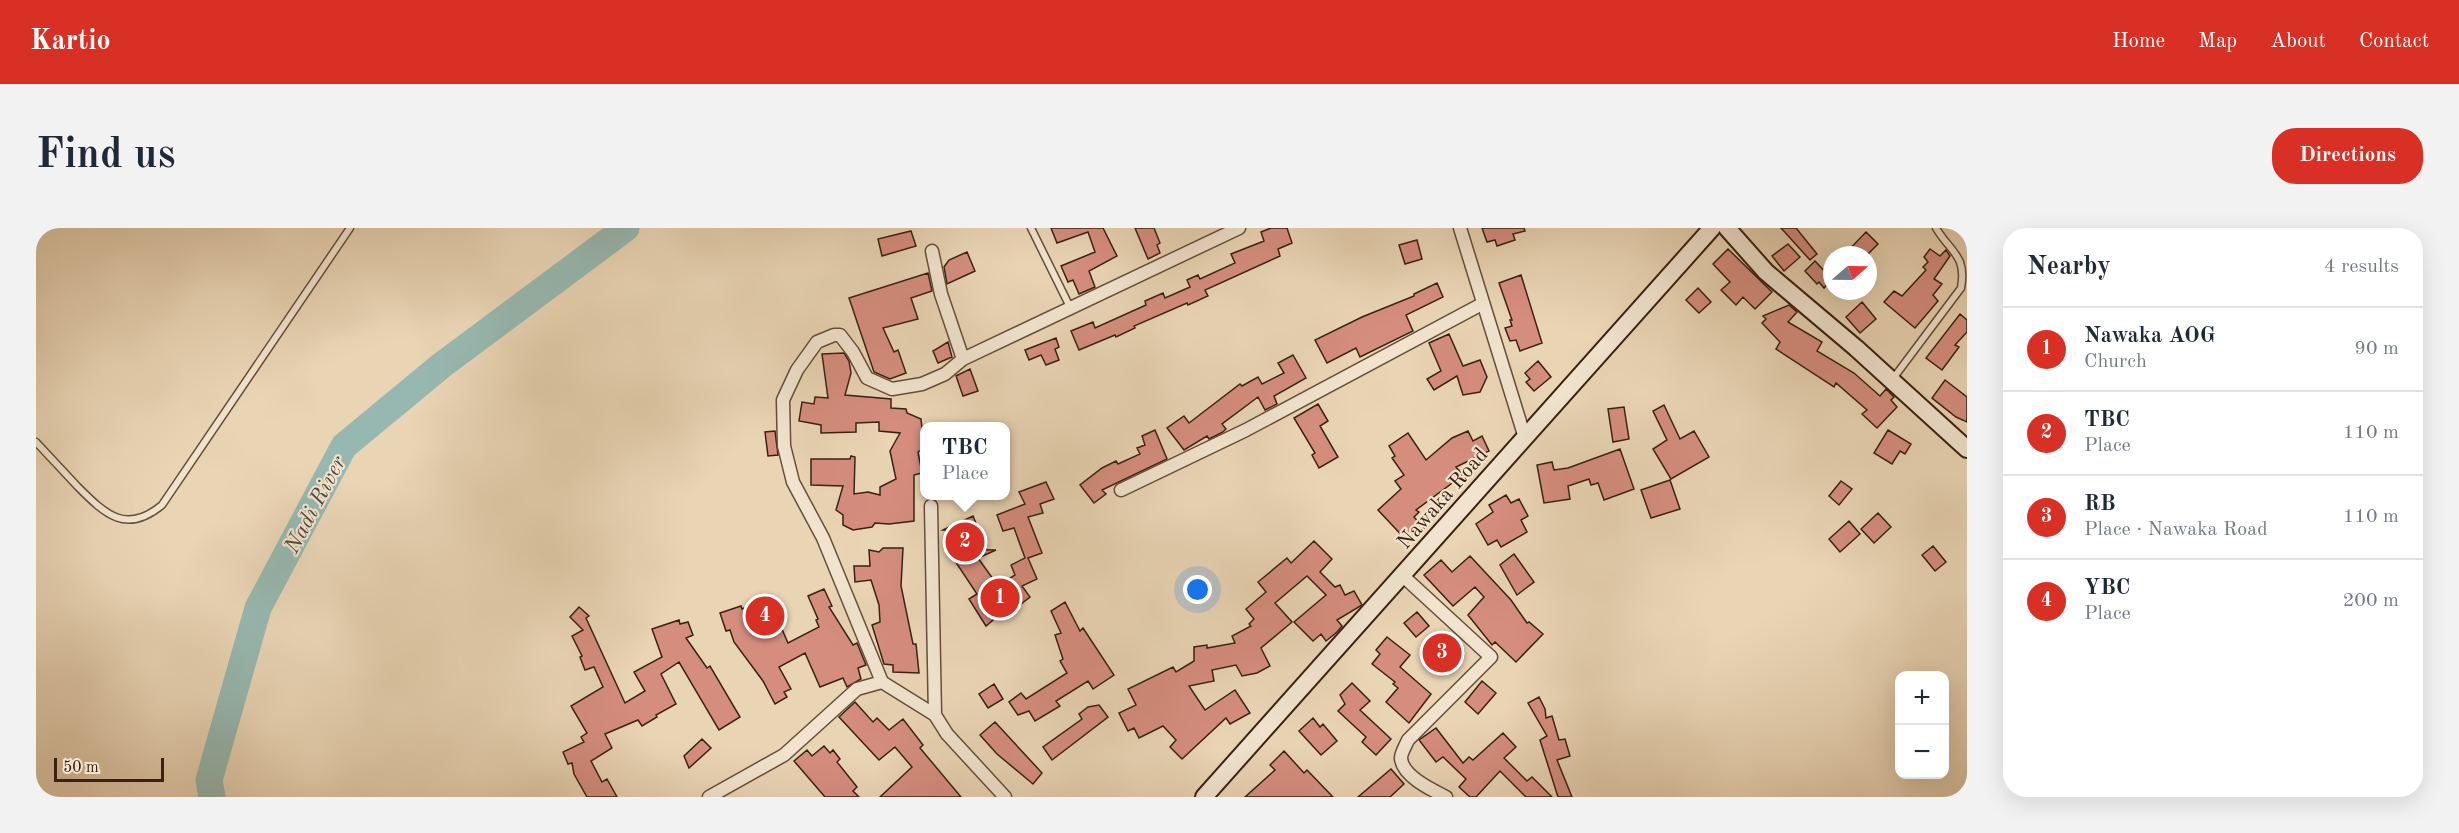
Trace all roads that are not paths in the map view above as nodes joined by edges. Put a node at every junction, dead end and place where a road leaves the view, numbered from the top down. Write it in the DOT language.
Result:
graph roads {
  1 [pos="350,228"];
  2 [pos="1031,228"];
  3 [pos="1239,228"];
  4 [pos="1460,228"];
  5 [pos="1712,228"];
  6 [pos="1726,228"];
  7 [pos="1936,228"];
  8 [pos="932,251"];
  9 [pos="1966,266"];
  10 [pos="1482,304"];
  11 [pos="1071,308"];
  12 [pos="963,359"];
  13 [pos="1892,381"];
  14 [pos="1525,438"];
  15 [pos="36,442"];
  16 [pos="1967,449"];
  17 [pos="1122,490"];
  18 [pos="931,506"];
  19 [pos="1403,576"];
  20 [pos="882,682"];
  21 [pos="935,715"];
  22 [pos="709,797"];
  23 [pos="1005,797"];
  24 [pos="1204,797"];
  25 [pos="1446,797"];
  1 -- 15 [label="lane"];
  2 -- 11 [label="lane"];
  3 -- 11 [label="street"];
  4 -- 10 [label="street"];
  5 -- 14 [label="street, Nawaka Road"];
  6 -- 13 [label="street"];
  7 -- 9 [label="lane"];
  8 -- 12 [label="street"];
  9 -- 13 [label="lane"];
  10 -- 14 [label="street"];
  10 -- 17 [label="street"];
  11 -- 12 [label="street"];
  12 -- 20 [label="street"];
  13 -- 16 [label="street"];
  14 -- 19 [label="street, Nawaka Road"];
  18 -- 21 [label="street"];
  19 -- 24 [label="street, Nawaka Road"];
  19 -- 25 [label="street"];
  20 -- 21 [label="street"];
  20 -- 22 [label="street"];
  21 -- 23 [label="street"];
}
